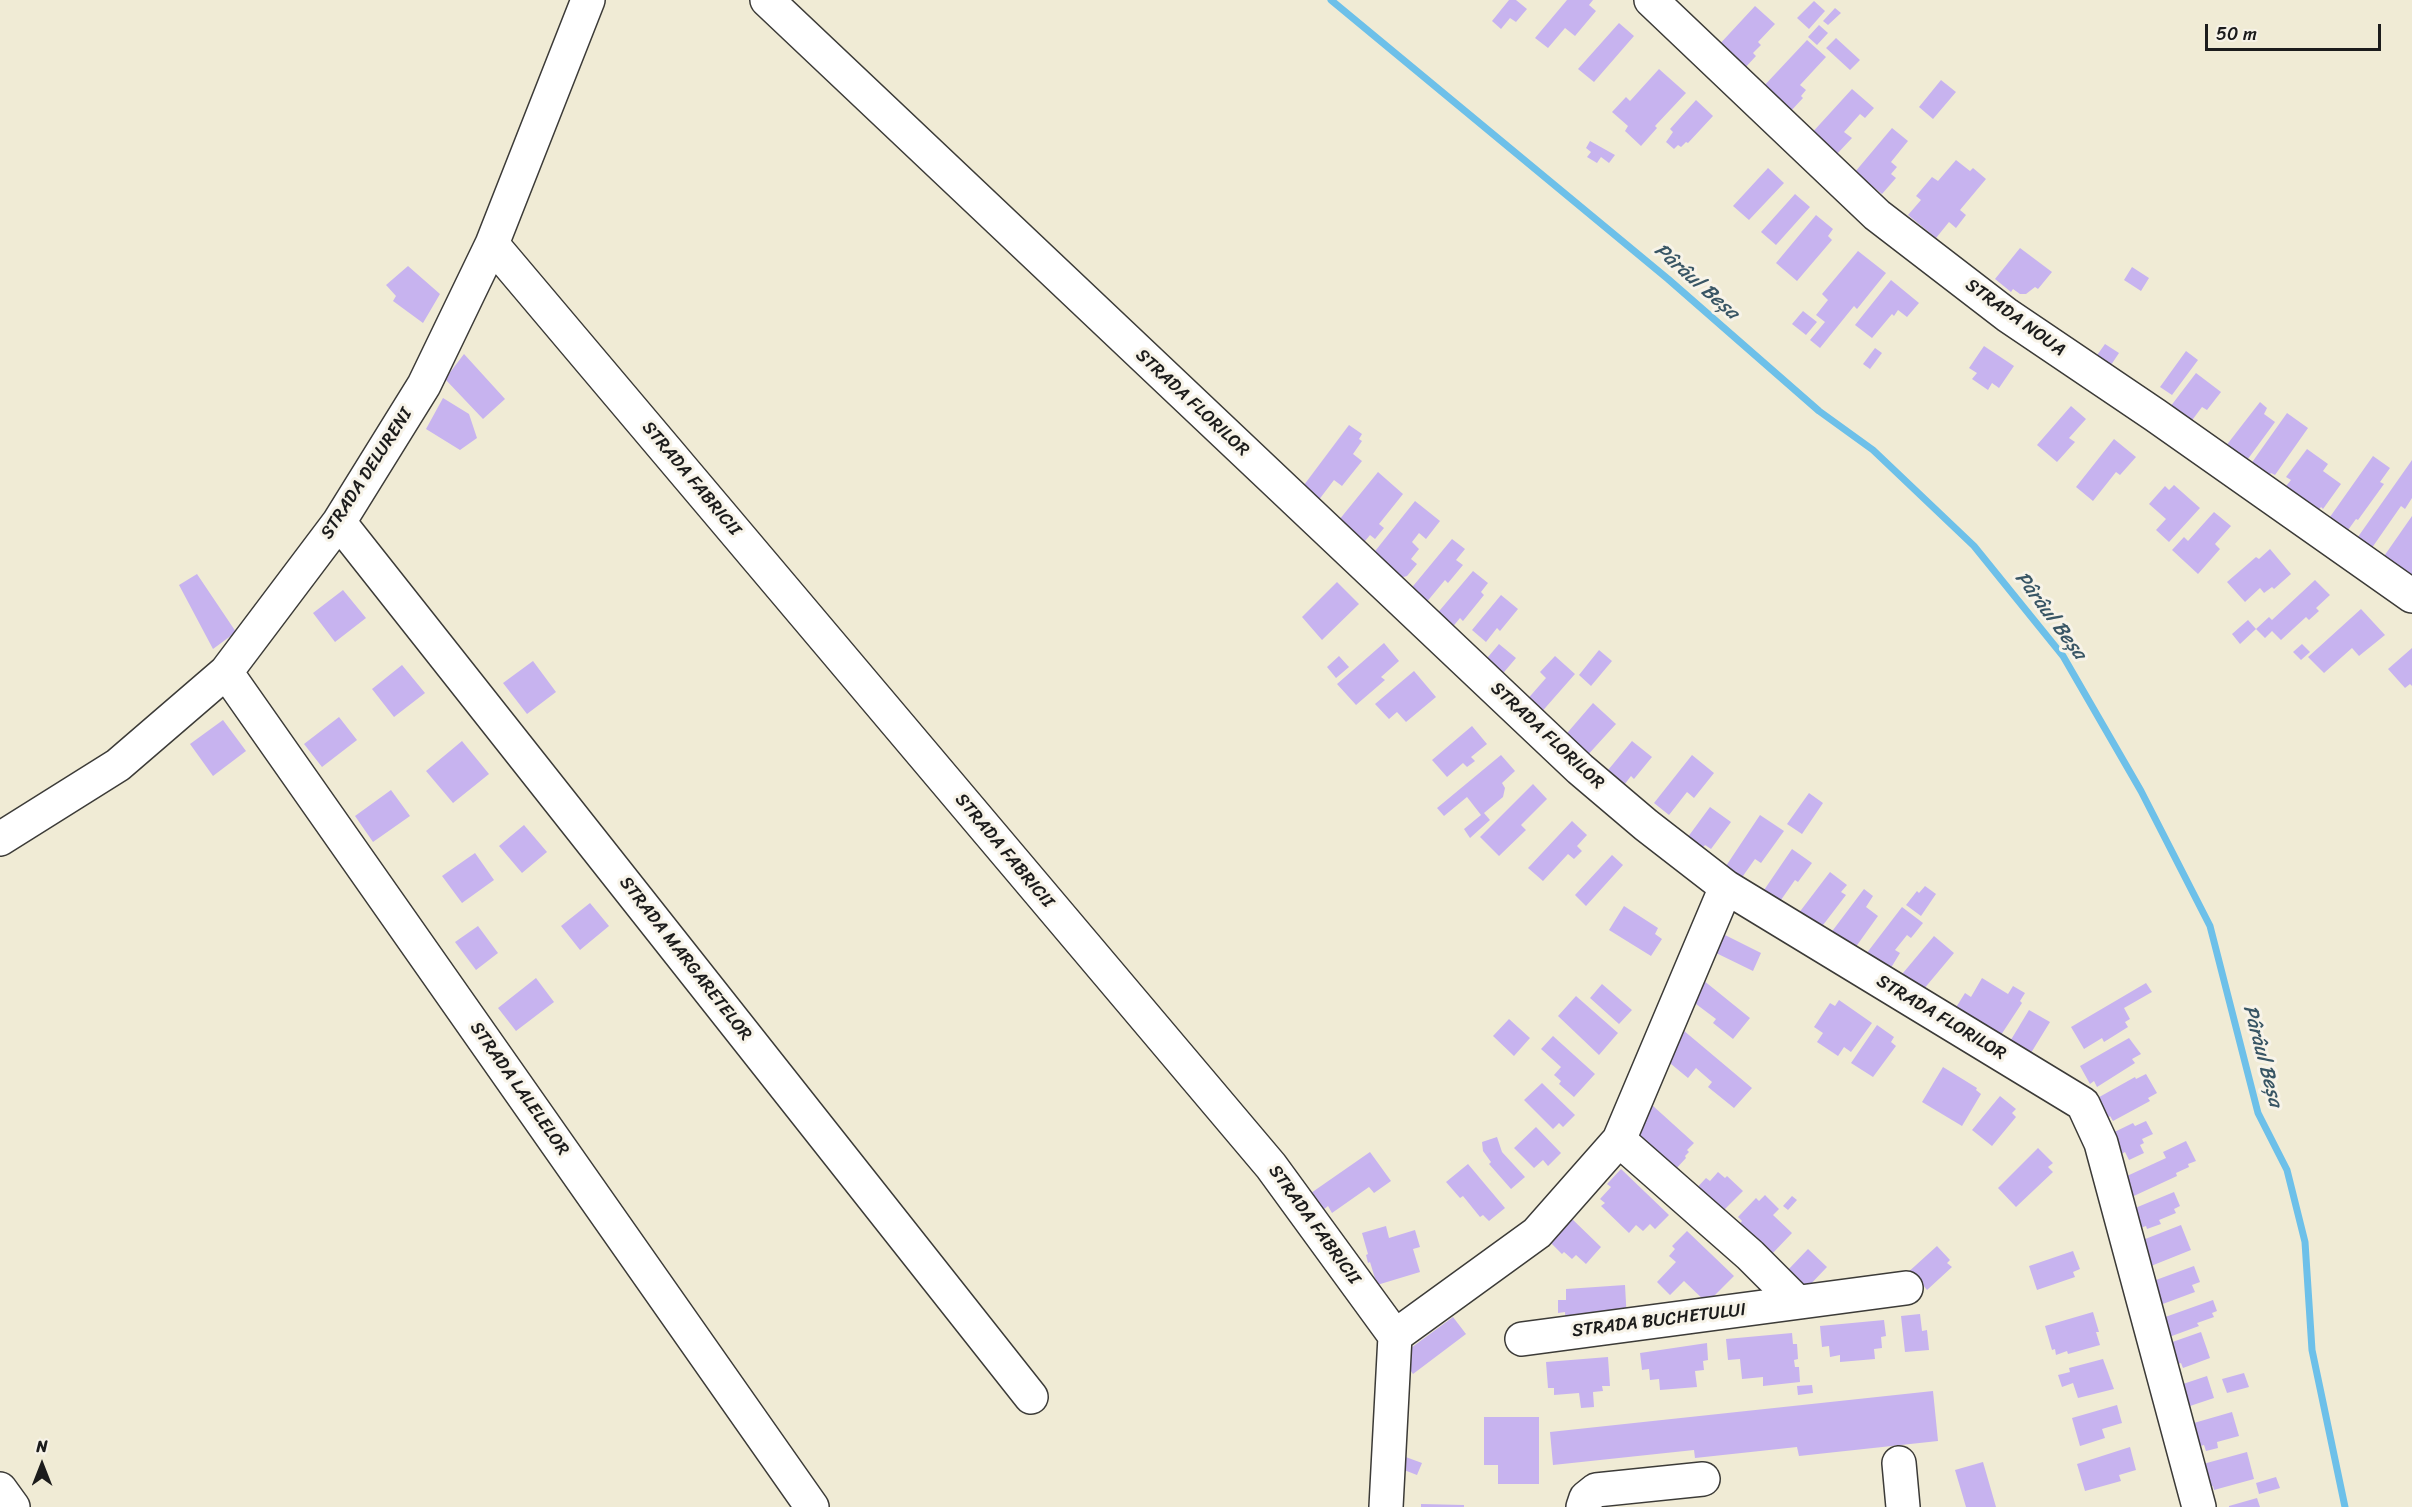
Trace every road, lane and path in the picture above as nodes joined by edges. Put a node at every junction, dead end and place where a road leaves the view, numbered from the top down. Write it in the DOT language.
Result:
graph roads {
  1 [pos="588,0"];
  2 [pos="767,0"];
  3 [pos="1651,0"];
  4 [pos="492,244"];
  5 [pos="339,522"];
  6 [pos="2412,596"];
  7 [pos="226,672"];
  8 [pos="0,839"];
  9 [pos="1726,887"];
  10 [pos="1619,1140"];
  11 [pos="1906,1288"];
  12 [pos="1797,1302"];
  13 [pos="1395,1336"];
  14 [pos="1521,1339"];
  15 [pos="1031,1397"];
  16 [pos="1899,1463"];
  17 [pos="1703,1479"];
  18 [pos="0,1489"];
  19 [pos="13,1507"];
  20 [pos="812,1507"];
  21 [pos="1386,1507"];
  22 [pos="1582,1507"];
  23 [pos="1903,1507"];
  24 [pos="2199,1507"];
  1 -- 4 [label="street, STRADA DELURENI"];
  2 -- 9 [label="street, STRADA FLORILOR"];
  3 -- 6 [label="street, STRADA NOUA"];
  4 -- 5 [label="street, STRADA DELURENI"];
  4 -- 13 [label="street, STRADA FABRICII"];
  5 -- 7 [label="street, STRADA DELURENI"];
  5 -- 15 [label="street, STRADA MARGARETELOR"];
  7 -- 8 [label="street, STRADA DELURENI"];
  7 -- 20 [label="street, STRADA LALELELOR"];
  9 -- 10 [label="street"];
  9 -- 24 [label="street, STRADA FLORILOR"];
  10 -- 12 [label="street"];
  10 -- 13 [label="street"];
  11 -- 12 [label="street, STRADA BUCHETULUI"];
  12 -- 14 [label="street, STRADA BUCHETULUI"];
  13 -- 21 [label="street"];
  16 -- 23 [label="street"];
  17 -- 22 [label="street"];
  18 -- 19 [label="street"];
}
